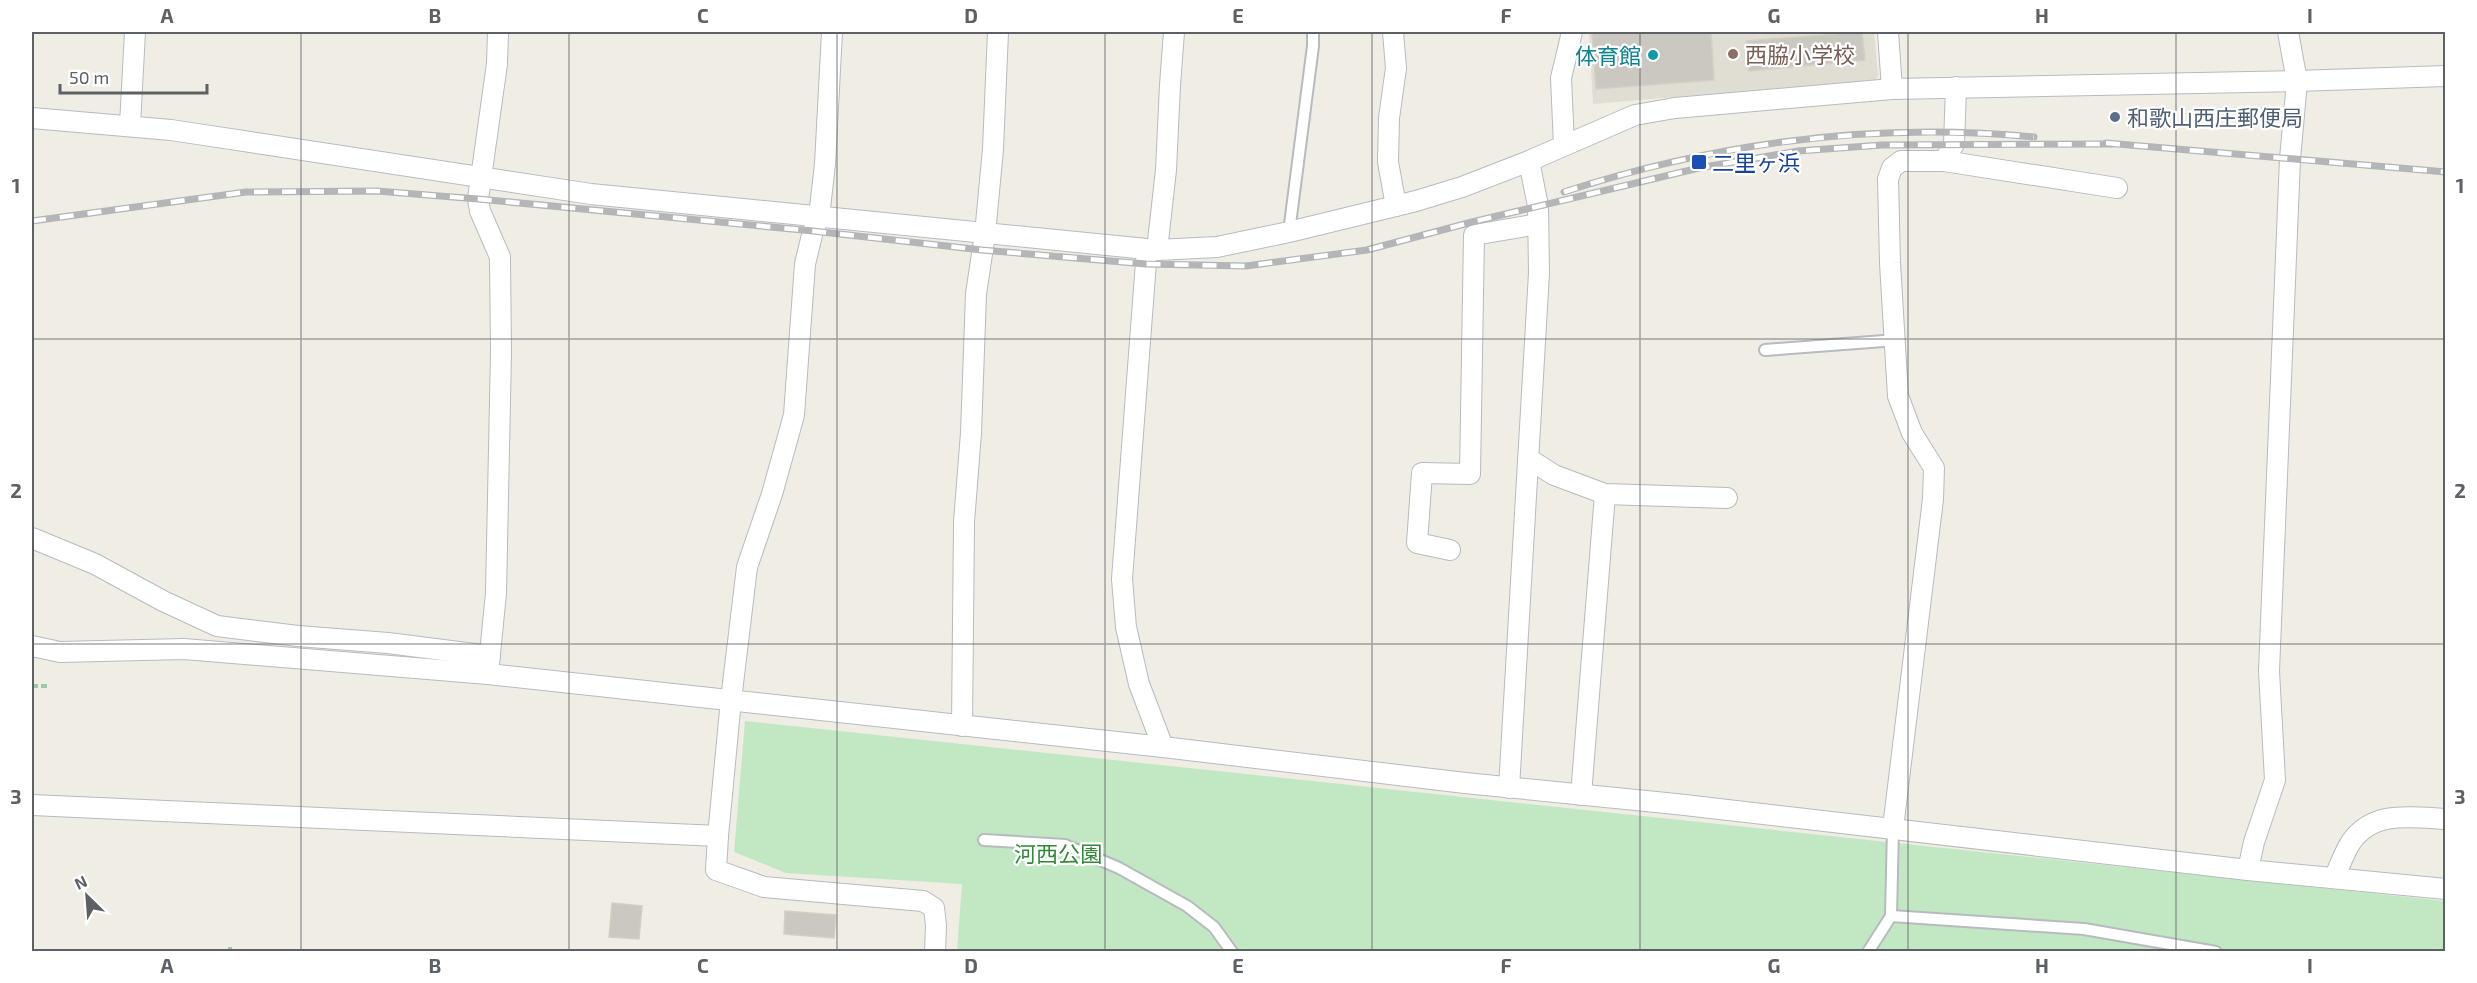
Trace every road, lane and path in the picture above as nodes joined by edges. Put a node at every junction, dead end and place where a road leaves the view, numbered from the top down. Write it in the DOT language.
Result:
graph roads {
  1 [pos="135,32"];
  2 [pos="498,32"];
  3 [pos="832,32"];
  4 [pos="998,32"];
  5 [pos="1174,32"];
  6 [pos="1313,32"];
  7 [pos="1393,32"];
  8 [pos="1572,32"];
  9 [pos="1888,32"];
  10 [pos="2289,32"];
  11 [pos="2445,76"];
  12 [pos="2297,81"];
  13 [pos="1956,87"];
  14 [pos="1892,89"];
  15 [pos="32,117"];
  16 [pos="130,125"];
  17 [pos="1564,145"];
  18 [pos="1530,161"];
  19 [pos="1944,161"];
  20 [pos="480,176"];
  21 [pos="2117,188"];
  22 [pos="1396,206"];
  23 [pos="819,217"];
  24 [pos="1538,224"];
  25 [pos="1289,232"];
  26 [pos="985,234"];
  27 [pos="1152,250"];
  28 [pos="1896,340"];
  29 [pos="1765,351"];
  30 [pos="1528,459"];
  31 [pos="1605,494"];
  32 [pos="1728,498"];
  33 [pos="32,538"];
  34 [pos="1449,550"];
  35 [pos="32,646"];
  36 [pos="489,665"];
  37 [pos="32,686"];
  38 [pos="49,686"];
  39 [pos="731,700"];
  40 [pos="962,726"];
  41 [pos="1163,747"];
  42 [pos="1509,788"];
  43 [pos="1581,795"];
  44 [pos="32,806"];
  45 [pos="2445,819"];
  46 [pos="1893,828"];
  47 [pos="718,836"];
  48 [pos="984,840"];
  49 [pos="2248,870"];
  50 [pos="2335,876"];
  51 [pos="2445,888"];
  52 [pos="1891,916"];
  53 [pos="935,951"];
  54 [pos="1232,951"];
  55 [pos="1868,951"];
  56 [pos="2216,951"];
  1 -- 16 [label="street"];
  2 -- 20 [label="street"];
  3 -- 23 [label="street"];
  4 -- 26 [label="street"];
  5 -- 27 [label="street"];
  6 -- 25 [label="lane"];
  7 -- 22 [label="street"];
  8 -- 17 [label="street"];
  9 -- 14 [label="street"];
  10 -- 12 [label="street"];
  11 -- 12 [label="street"];
  12 -- 13 [label="street"];
  12 -- 49 [label="street"];
  13 -- 14 [label="street"];
  13 -- 19 [label="street"];
  14 -- 17 [label="street"];
  15 -- 16 [label="street"];
  16 -- 20 [label="street"];
  17 -- 18 [label="street"];
  18 -- 22 [label="street"];
  18 -- 24 [label="street"];
  19 -- 21 [label="street"];
  19 -- 28 [label="street"];
  20 -- 23 [label="street"];
  20 -- 36 [label="street"];
  22 -- 25 [label="street"];
  23 -- 26 [label="street"];
  23 -- 39 [label="street"];
  24 -- 30 [label="street"];
  24 -- 34 [label="street"];
  25 -- 27 [label="street"];
  26 -- 27 [label="street"];
  26 -- 40 [label="street"];
  27 -- 41 [label="street"];
  28 -- 29 [label="lane"];
  28 -- 46 [label="street"];
  30 -- 31 [label="street"];
  30 -- 42 [label="street"];
  31 -- 32 [label="street"];
  31 -- 43 [label="street"];
  33 -- 36 [label="street"];
  35 -- 36 [label="street"];
  36 -- 39 [label="street"];
  37 -- 38 [label="path"];
  39 -- 40 [label="street"];
  39 -- 47 [label="street"];
  40 -- 41 [label="street"];
  41 -- 42 [label="street"];
  42 -- 43 [label="street"];
  43 -- 46 [label="street"];
  44 -- 47 [label="street"];
  45 -- 50 [label="street"];
  46 -- 49 [label="street"];
  46 -- 52 [label="lane"];
  47 -- 53 [label="street"];
  48 -- 54 [label="lane"];
  49 -- 50 [label="street"];
  50 -- 51 [label="street"];
  52 -- 55 [label="lane"];
  52 -- 56 [label="lane"];
}
